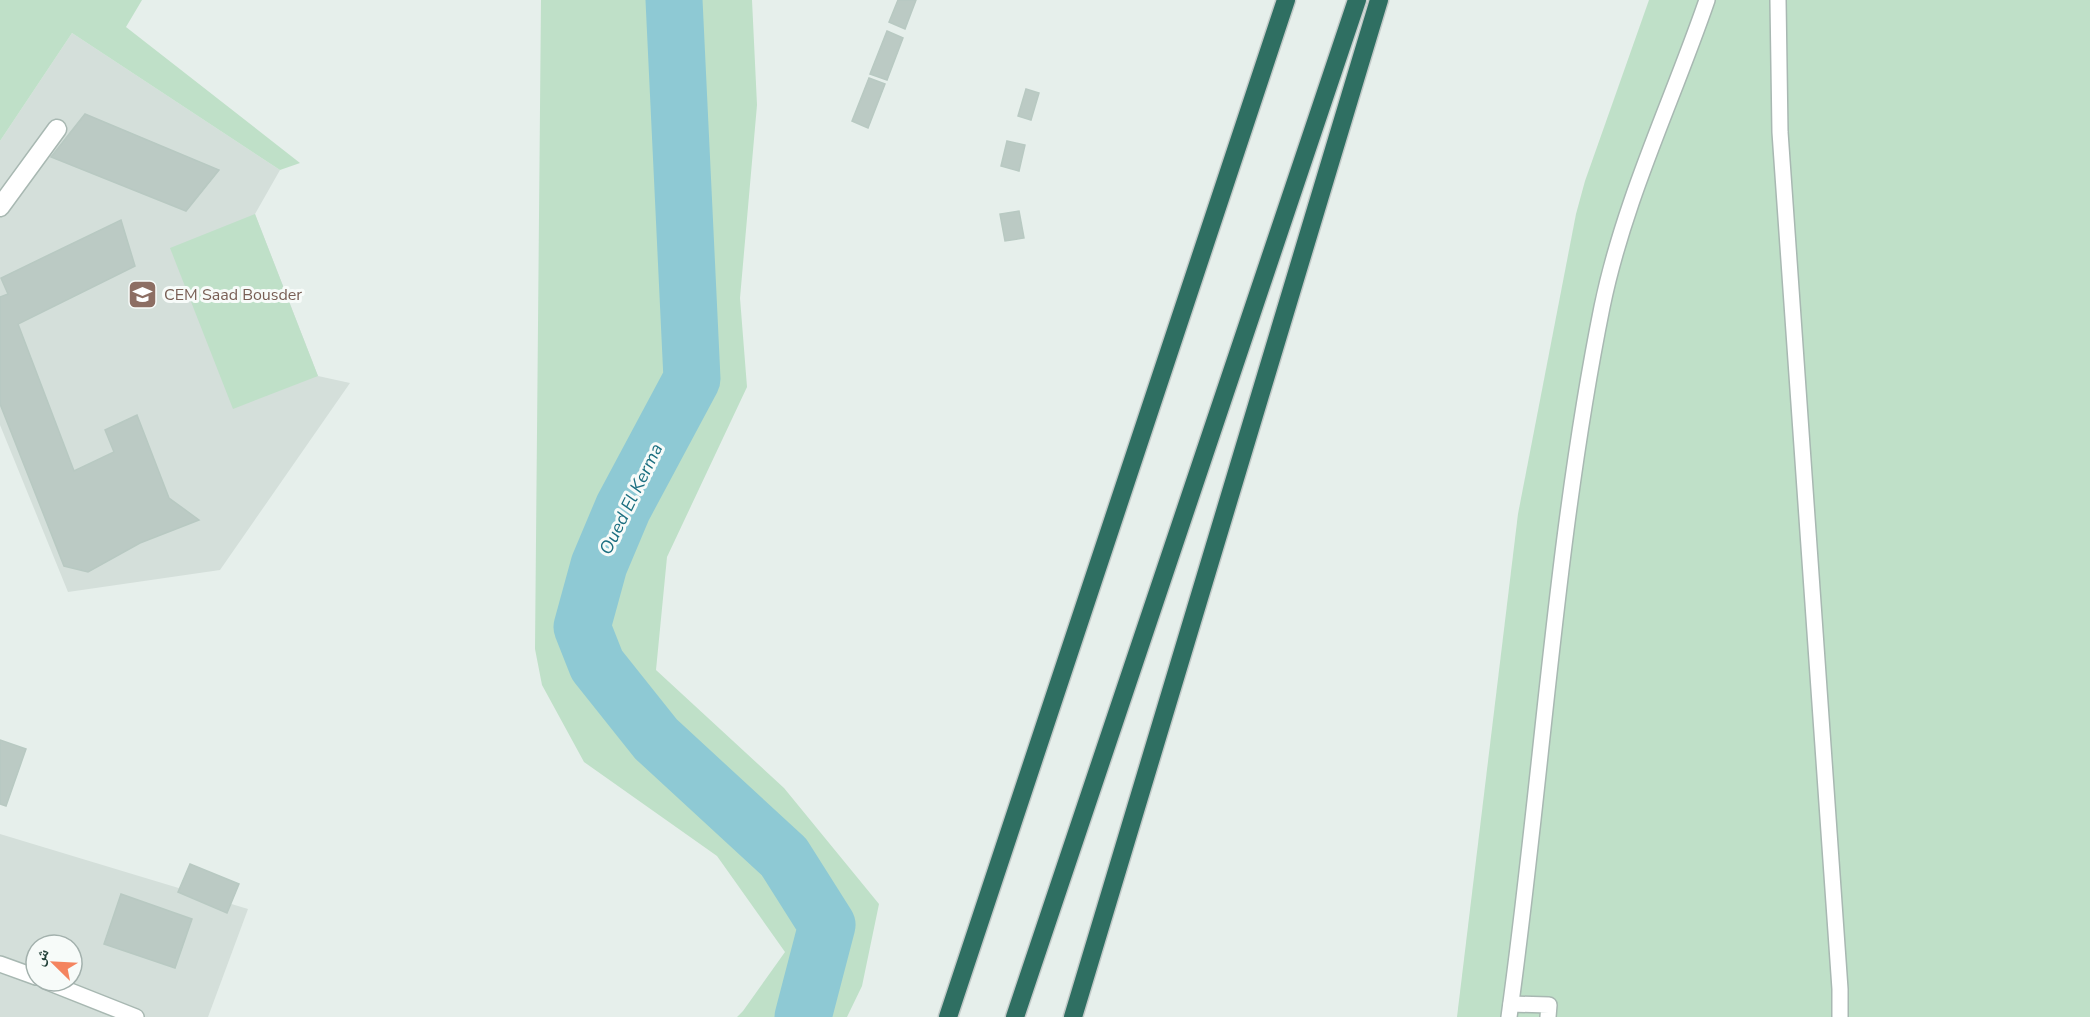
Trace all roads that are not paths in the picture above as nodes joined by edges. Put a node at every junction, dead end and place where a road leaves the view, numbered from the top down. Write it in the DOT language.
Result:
graph roads {
  1 [pos="1286,0"];
  2 [pos="1357,0"];
  3 [pos="1379,0"];
  4 [pos="1707,0"];
  5 [pos="1778,0"];
  6 [pos="57,129"];
  7 [pos="0,207"];
  8 [pos="975,931"];
  9 [pos="0,963"];
  10 [pos="24,972"];
  11 [pos="75,993"];
  12 [pos="1510,1011"];
  13 [pos="136,1017"];
  14 [pos="937,1017"];
  15 [pos="948,1017"];
  16 [pos="1015,1017"];
  17 [pos="1073,1017"];
  18 [pos="1548,1017"];
  19 [pos="1840,1017"];
  1 -- 8 [label="highway"];
  2 -- 16 [label="highway"];
  3 -- 17 [label="highway"];
  4 -- 12 [label="lane"];
  5 -- 19 [label="lane"];
  6 -- 7 [label="street"];
  8 -- 14 [label="highway"];
  8 -- 15 [label="highway"];
  9 -- 10 [label="lane"];
  11 -- 13 [label="lane"];
  12 -- 18 [label="lane"];
}
